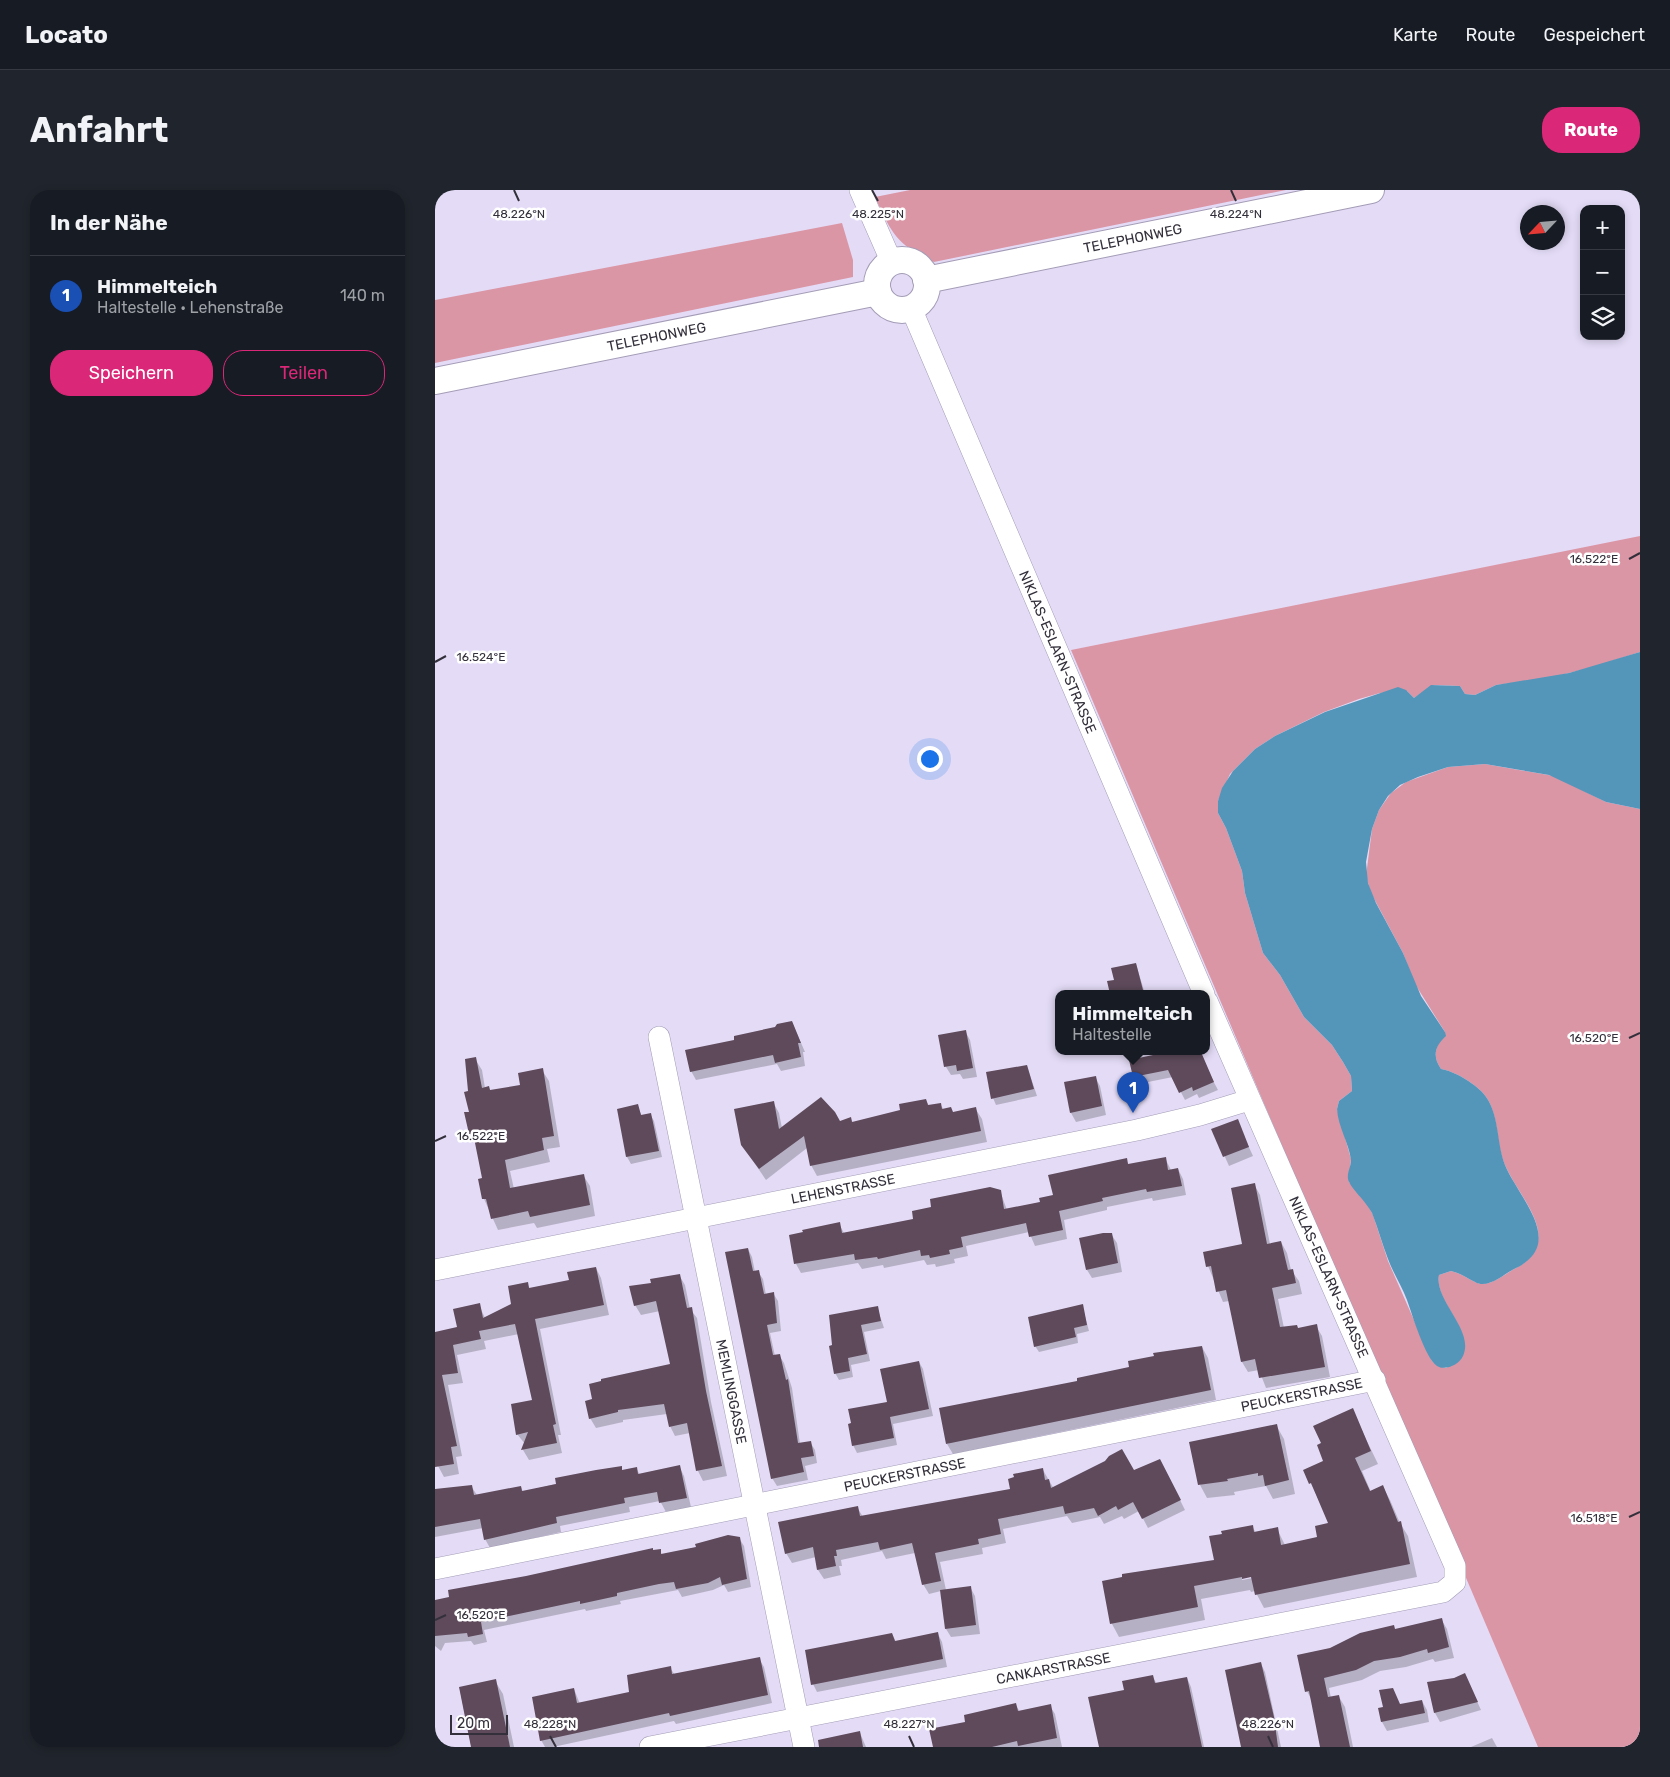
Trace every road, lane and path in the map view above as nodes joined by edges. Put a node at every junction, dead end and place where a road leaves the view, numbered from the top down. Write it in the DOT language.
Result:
graph roads {
  1 [pos="860,190"];
  2 [pos="1371,190"];
  3 [pos="891,262"];
  4 [pos="926,280"];
  5 [pos="878,292"];
  6 [pos="911,308"];
  7 [pos="435,381"];
  8 [pos="1202,990"];
  9 [pos="1210,1008"];
  10 [pos="659,1037"];
  11 [pos="1249,1100"];
  12 [pos="696,1218"];
  13 [pos="435,1270"];
  14 [pos="1375,1380"];
  15 [pos="754,1504"];
  16 [pos="435,1568"];
  17 [pos="1455,1582"];
  18 [pos="797,1717"];
  19 [pos="650,1747"];
  20 [pos="804,1747"];
  1 -- 3 [label="street"];
  2 -- 4 [label="street, TELEPHONWEG"];
  3 -- 4 [label="street"];
  3 -- 5 [label="street"];
  4 -- 6 [label="street"];
  5 -- 6 [label="street"];
  5 -- 7 [label="street, TELEPHONWEG"];
  6 -- 8 [label="street, NIKLAS-ESLARN-STRASSE"];
  9 -- 11 [label="street, NIKLAS-ESLARN-STRASSE"];
  10 -- 12 [label="street, MEMLINGGASSE"];
  11 -- 12 [label="street, LEHENSTRASSE"];
  11 -- 14 [label="street, NIKLAS-ESLARN-STRASSE"];
  12 -- 13 [label="street, LEHENSTRASSE"];
  12 -- 15 [label="street, MEMLINGGASSE"];
  14 -- 15 [label="street, PEUCKERSTRASSE"];
  14 -- 17 [label="street, NIKLAS-ESLARN-STRASSE"];
  15 -- 16 [label="street, PEUCKERSTRASSE"];
  15 -- 18 [label="street, MEMLINGGASSE"];
  17 -- 18 [label="street, CANKARSTRASSE"];
  18 -- 19 [label="street, CANKARSTRASSE"];
  18 -- 20 [label="street, MEMLINGGASSE"];
}
